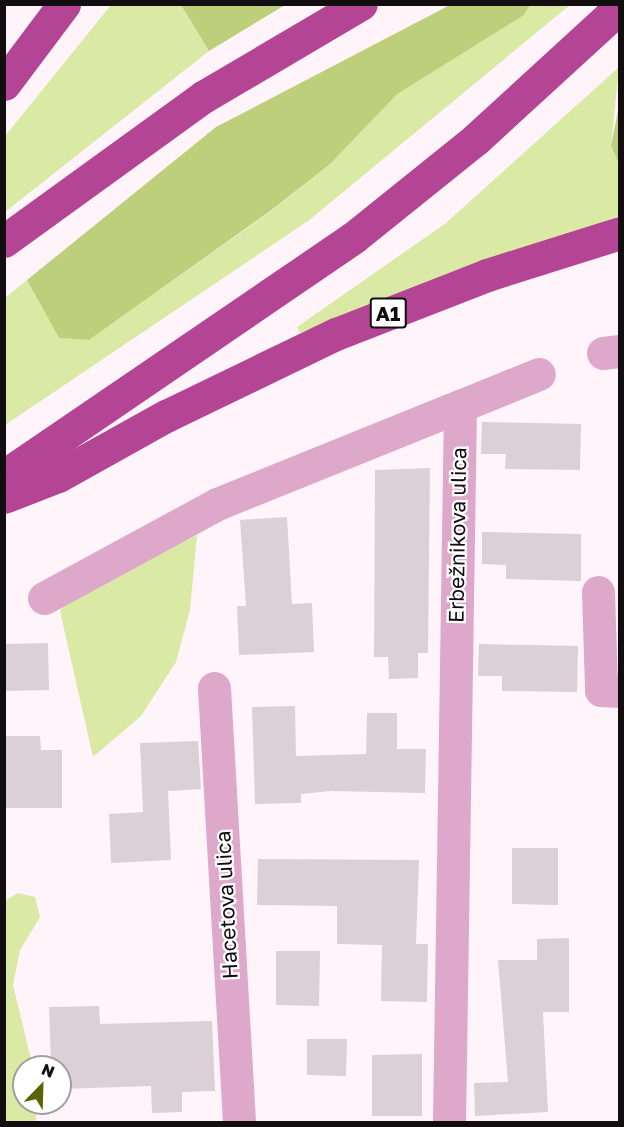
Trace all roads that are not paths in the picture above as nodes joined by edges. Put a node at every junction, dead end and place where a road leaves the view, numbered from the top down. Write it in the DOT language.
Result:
graph roads {
  1 [pos="64,4"];
  2 [pos="361,4"];
  3 [pos="620,7"];
  4 [pos="4,84"];
  5 [pos="620,233"];
  6 [pos="4,241"];
  7 [pos="539,374"];
  8 [pos="460,406"];
  9 [pos="4,476"];
  10 [pos="4,497"];
  11 [pos="598,592"];
  12 [pos="44,598"];
  13 [pos="214,688"];
  14 [pos="620,691"];
  15 [pos="239,1122"];
  16 [pos="449,1122"];
  1 -- 4 [label="highway"];
  2 -- 6 [label="highway"];
  3 -- 9 [label="highway"];
  5 -- 10 [label="highway, A1"];
  7 -- 8 [label="street"];
  8 -- 12 [label="street"];
  8 -- 16 [label="street, Erbežnikova ulica"];
  11 -- 14 [label="street"];
  13 -- 15 [label="street, Hacetova ulica"];
}
